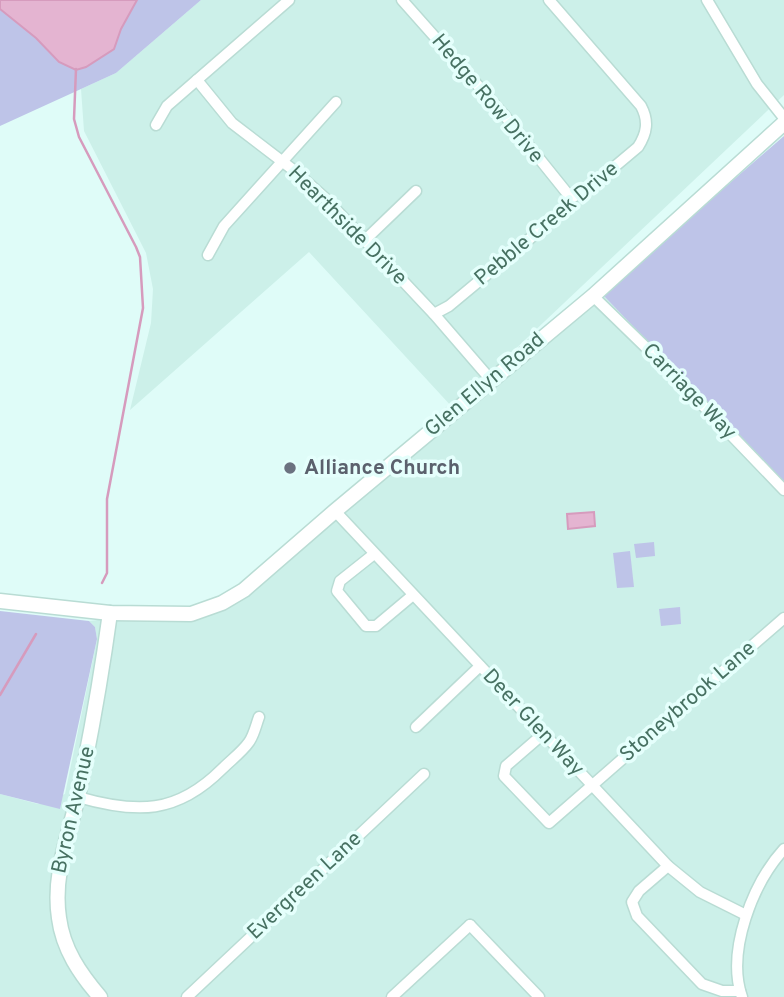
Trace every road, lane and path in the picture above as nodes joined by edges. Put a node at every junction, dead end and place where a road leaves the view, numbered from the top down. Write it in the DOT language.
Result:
graph roads {
  1 [pos="289,0"];
  2 [pos="402,0"];
  3 [pos="549,0"];
  4 [pos="708,0"];
  5 [pos="197,80"];
  6 [pos="336,102"];
  7 [pos="784,120"];
  8 [pos="156,125"];
  9 [pos="281,162"];
  10 [pos="416,191"];
  11 [pos="571,198"];
  12 [pos="365,241"];
  13 [pos="208,255"];
  14 [pos="593,296"];
  15 [pos="434,314"];
  16 [pos="491,380"];
  17 [pos="784,490"];
  18 [pos="335,511"];
  19 [pos="374,554"];
  20 [pos="413,595"];
  21 [pos="0,601"];
  22 [pos="110,613"];
  23 [pos="784,618"];
  24 [pos="480,666"];
  25 [pos="259,717"];
  26 [pos="416,727"];
  27 [pos="543,734"];
  28 [pos="424,774"];
  29 [pos="592,786"];
  30 [pos="78,797"];
  31 [pos="784,849"];
  32 [pos="667,866"];
  33 [pos="746,915"];
  34 [pos="741,994"];
  35 [pos="100,997"];
  36 [pos="187,997"];
  37 [pos="392,997"];
  38 [pos="539,997"];
  1 -- 5 [label="street"];
  2 -- 11 [label="street, Hedge Row Drive"];
  3 -- 11 [label="street, Pebble Creek Drive"];
  4 -- 7 [label="street"];
  5 -- 8 [label="street"];
  5 -- 9 [label="street, Hearthside Drive"];
  6 -- 9 [label="street"];
  7 -- 14 [label="street, Glen Ellyn Road"];
  9 -- 12 [label="street, Hearthside Drive"];
  9 -- 13 [label="street"];
  10 -- 12 [label="street"];
  11 -- 15 [label="street, Pebble Creek Drive"];
  12 -- 15 [label="street, Hearthside Drive"];
  14 -- 16 [label="street, Glen Ellyn Road"];
  14 -- 17 [label="street, Carriage Way"];
  15 -- 16 [label="street, Hearthside Drive"];
  16 -- 18 [label="street, Glen Ellyn Road"];
  18 -- 19 [label="street, Deer Glen Way"];
  18 -- 22 [label="street, Glen Ellyn Road"];
  19 -- 20 [label="street, Deer Glen Way"];
  19 -- 20 [label="street"];
  20 -- 24 [label="street, Deer Glen Way"];
  21 -- 22 [label="street, Glen Ellyn Road"];
  22 -- 30 [label="street, Byron Avenue"];
  23 -- 29 [label="street, Stoneybrook Lane"];
  24 -- 26 [label="street"];
  24 -- 27 [label="street, Deer Glen Way"];
  25 -- 30 [label="street"];
  27 -- 29 [label="street, Deer Glen Way"];
  27 -- 29 [label="street, Stoneybrook Lane"];
  28 -- 36 [label="street, Evergreen Lane"];
  29 -- 32 [label="street, Deer Glen Way"];
  30 -- 35 [label="street, Byron Avenue"];
  31 -- 33 [label="street"];
  32 -- 33 [label="street, Deer Glen Way"];
  32 -- 34 [label="street"];
  33 -- 34 [label="street"];
  37 -- 38 [label="street"];
}
